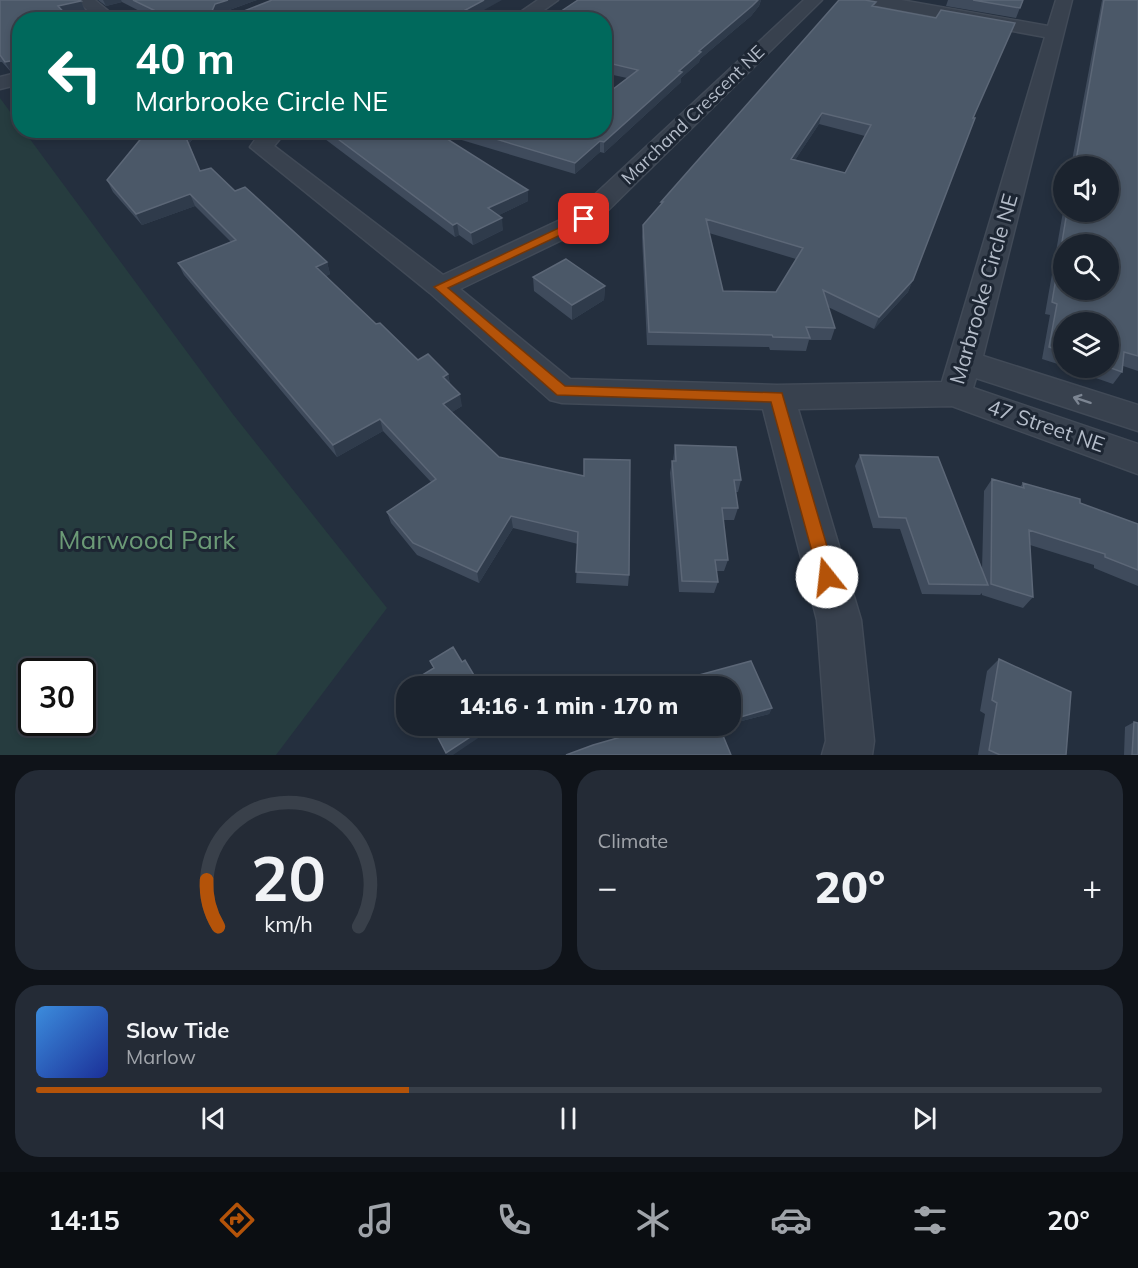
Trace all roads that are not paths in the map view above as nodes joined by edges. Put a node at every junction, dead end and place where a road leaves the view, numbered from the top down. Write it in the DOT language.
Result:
graph roads {
  1 [pos="84,0"];
  2 [pos="550,0"];
  3 [pos="814,0"];
  4 [pos="873,0"];
  5 [pos="1064,0"];
  6 [pos="100,12"];
  7 [pos="530,12"];
  8 [pos="1055,33"];
  9 [pos="268,138"];
  10 [pos="440,287"];
  11 [pos="965,362"];
  12 [pos="954,394"];
  13 [pos="777,397"];
  14 [pos="1138,418"];
  15 [pos="1138,459"];
  16 [pos="847,755"];
  1 -- 6 [label="street"];
  2 -- 7 [label="street"];
  3 -- 10 [label="street, Marchand Crescent NE"];
  4 -- 8 [label="street"];
  5 -- 8 [label="street, Marbrooke Circle NE"];
  8 -- 11 [label="street, Marbrooke Circle NE"];
  9 -- 10 [label="street, Marbrooke Circle NE"];
  10 -- 13 [label="street, Marbrooke Circle NE"];
  11 -- 12 [label="street, Marbrooke Circle NE"];
  14 -- 11 [label="street, 47 Street NE, one-way"];
  12 -- 13 [label="street, Marbrooke Circle NE"];
  12 -- 15 [label="street, 47 Street NE"];
  13 -- 16 [label="street"];
}
